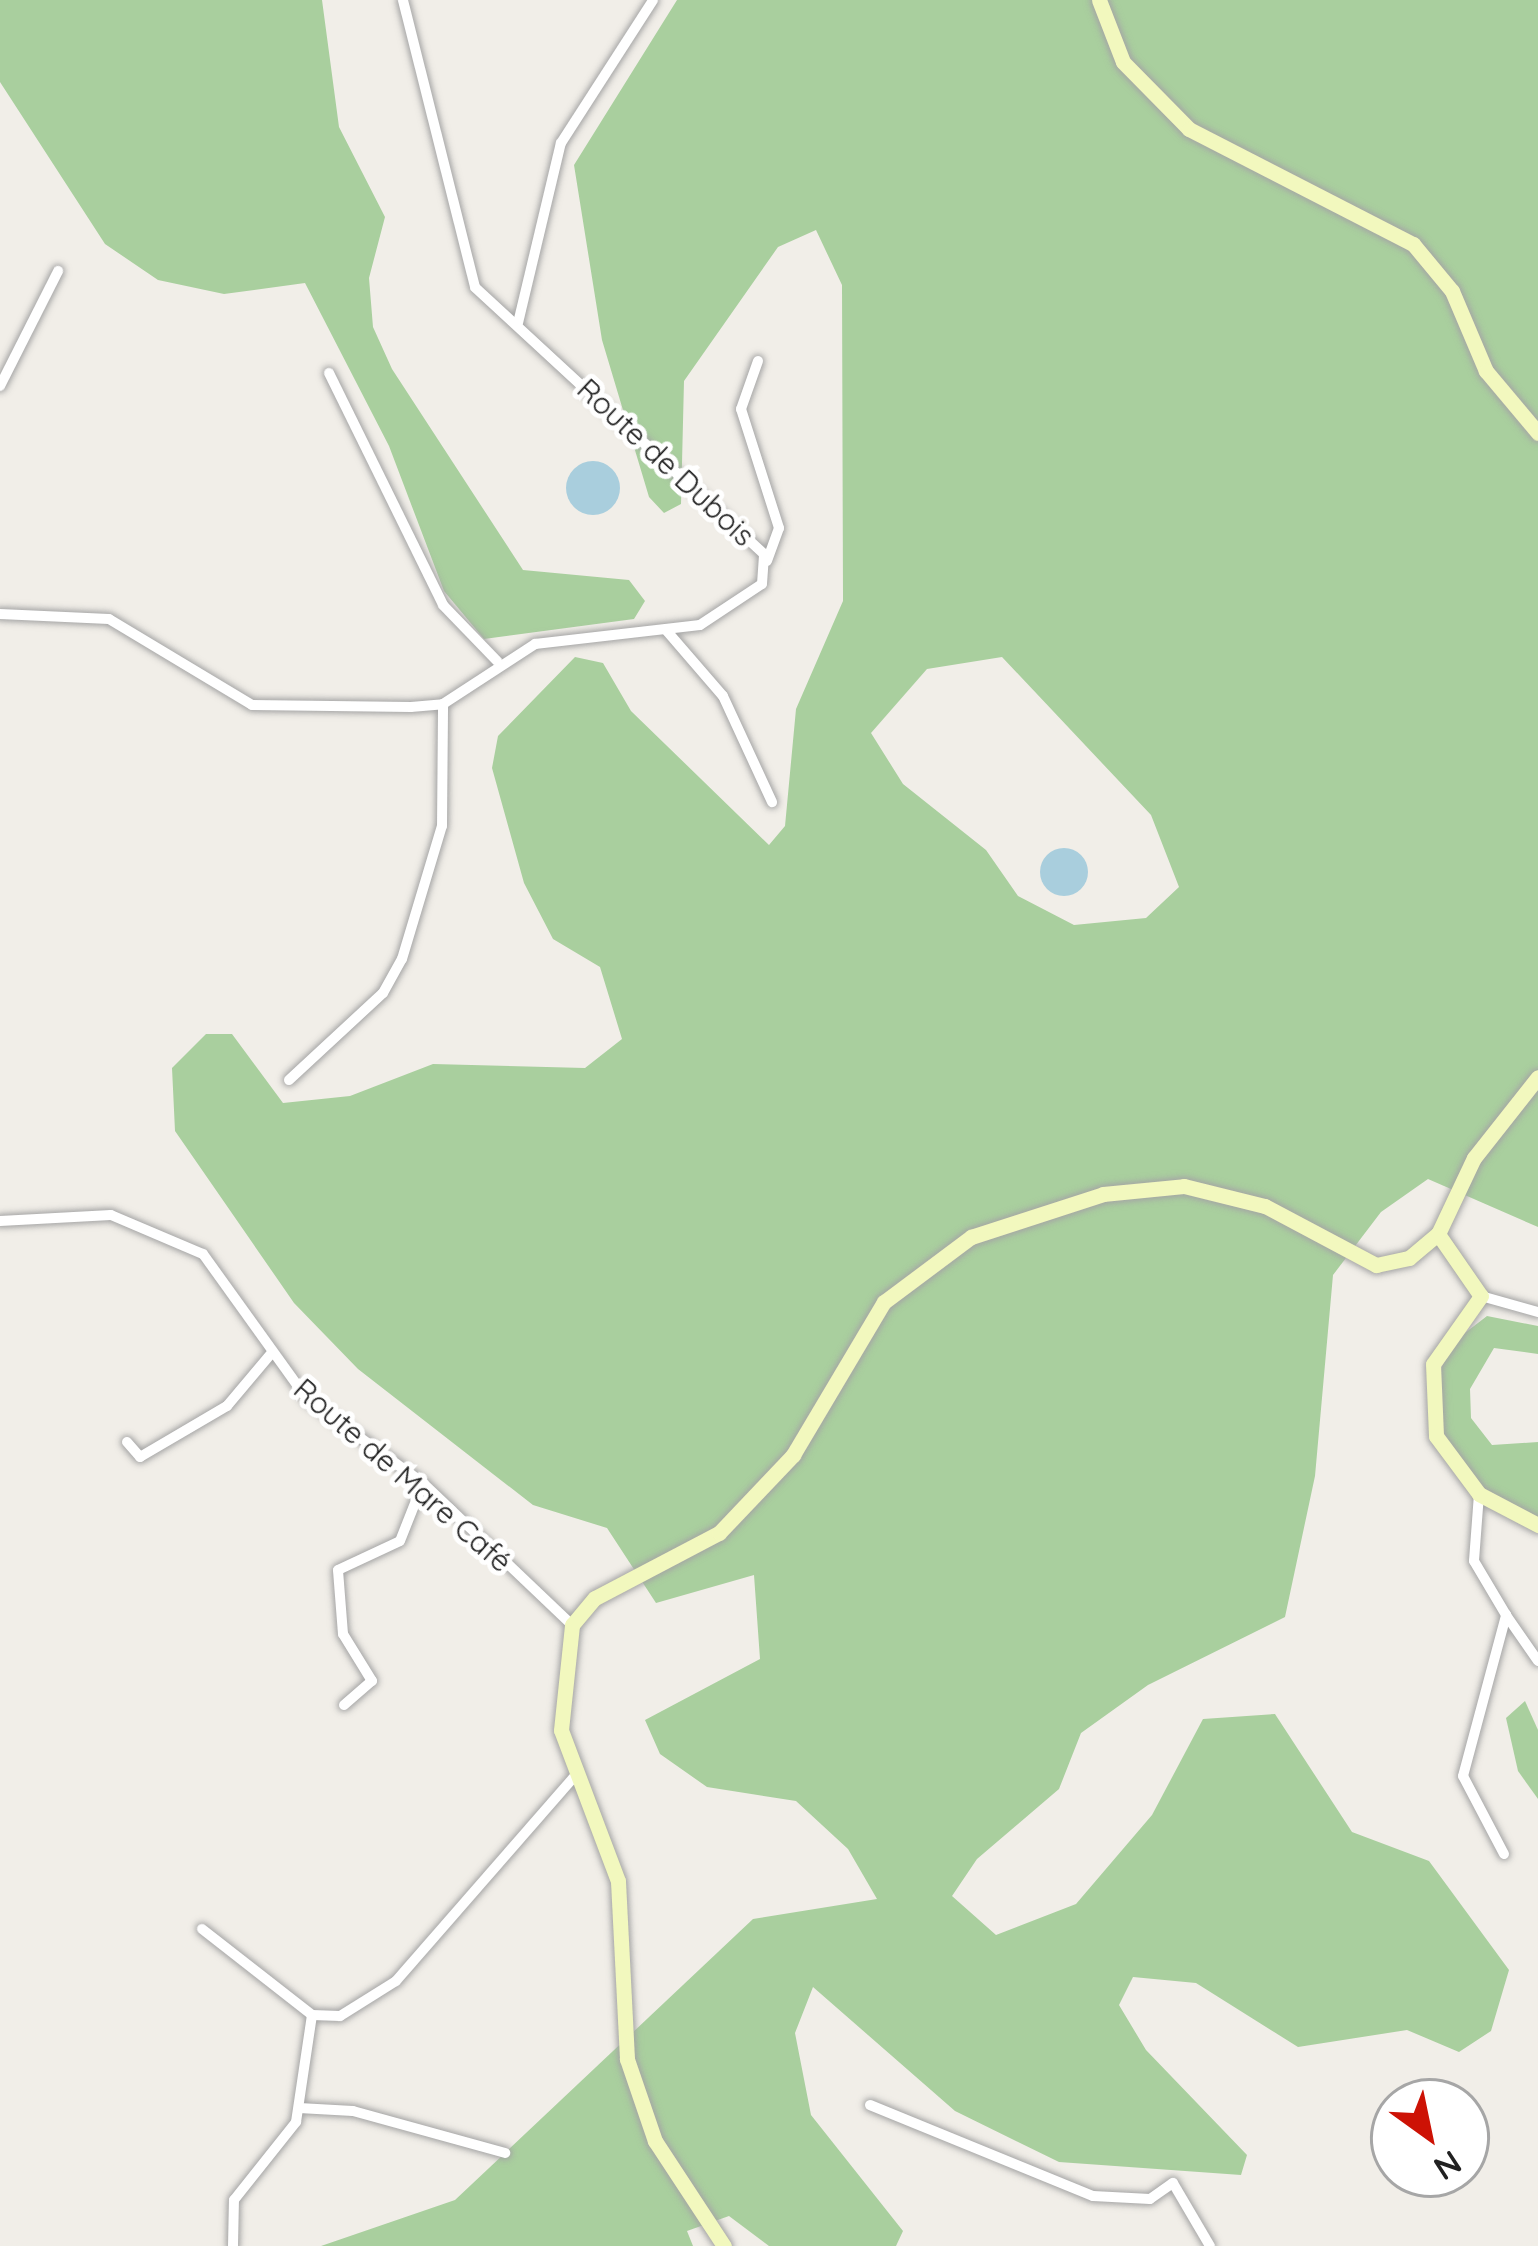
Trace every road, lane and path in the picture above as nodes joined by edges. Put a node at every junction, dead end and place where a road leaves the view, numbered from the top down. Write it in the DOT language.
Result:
graph roads {
  1 [pos="403,0"];
  2 [pos="653,0"];
  3 [pos="1099,0"];
  4 [pos="58,271"];
  5 [pos="518,323"];
  6 [pos="758,361"];
  7 [pos="329,373"];
  8 [pos="0,386"];
  9 [pos="1538,433"];
  10 [pos="767,561"];
  11 [pos="0,614"];
  12 [pos="666,629"];
  13 [pos="497,662"];
  14 [pos="443,704"];
  15 [pos="772,802"];
  16 [pos="1538,1077"];
  17 [pos="289,1080"];
  18 [pos="0,1221"];
  19 [pos="1438,1234"];
  20 [pos="1481,1296"];
  21 [pos="1538,1312"];
  22 [pos="270,1355"];
  23 [pos="127,1442"];
  24 [pos="422,1484"];
  25 [pos="1479,1494"];
  26 [pos="1538,1525"];
  27 [pos="1506,1616"];
  28 [pos="572,1625"];
  29 [pos="1538,1661"];
  30 [pos="344,1705"];
  31 [pos="575,1776"];
  32 [pos="1504,1854"];
  33 [pos="202,1928"];
  34 [pos="312,2015"];
  35 [pos="869,2105"];
  36 [pos="299,2108"];
  37 [pos="506,2153"];
  38 [pos="233,2246"];
  39 [pos="724,2246"];
  40 [pos="1210,2246"];
  1 -- 5 [label="street, Route de Dubois"];
  2 -- 5 [label="street"];
  3 -- 9 [label="main road"];
  4 -- 8 [label="street"];
  5 -- 10 [label="street, Route de Dubois"];
  6 -- 10 [label="street"];
  7 -- 13 [label="street"];
  10 -- 12 [label="street, Route de Dubois"];
  11 -- 14 [label="street"];
  12 -- 13 [label="street, Route de Dubois"];
  12 -- 15 [label="street"];
  13 -- 14 [label="street, Route de Dubois"];
  14 -- 17 [label="street"];
  16 -- 19 [label="main road"];
  18 -- 22 [label="street, Route de Mare Café"];
  19 -- 20 [label="main road"];
  19 -- 28 [label="main road"];
  20 -- 21 [label="street"];
  20 -- 25 [label="main road"];
  22 -- 23 [label="street"];
  22 -- 24 [label="street, Route de Mare Café"];
  24 -- 28 [label="street, Route de Mare Café"];
  24 -- 30 [label="street"];
  25 -- 26 [label="main road"];
  25 -- 27 [label="street"];
  27 -- 29 [label="street"];
  27 -- 32 [label="street"];
  28 -- 31 [label="main road"];
  31 -- 34 [label="street"];
  31 -- 39 [label="main road"];
  33 -- 34 [label="street"];
  34 -- 36 [label="street"];
  35 -- 40 [label="street"];
  36 -- 37 [label="street"];
  36 -- 38 [label="street"];
}
